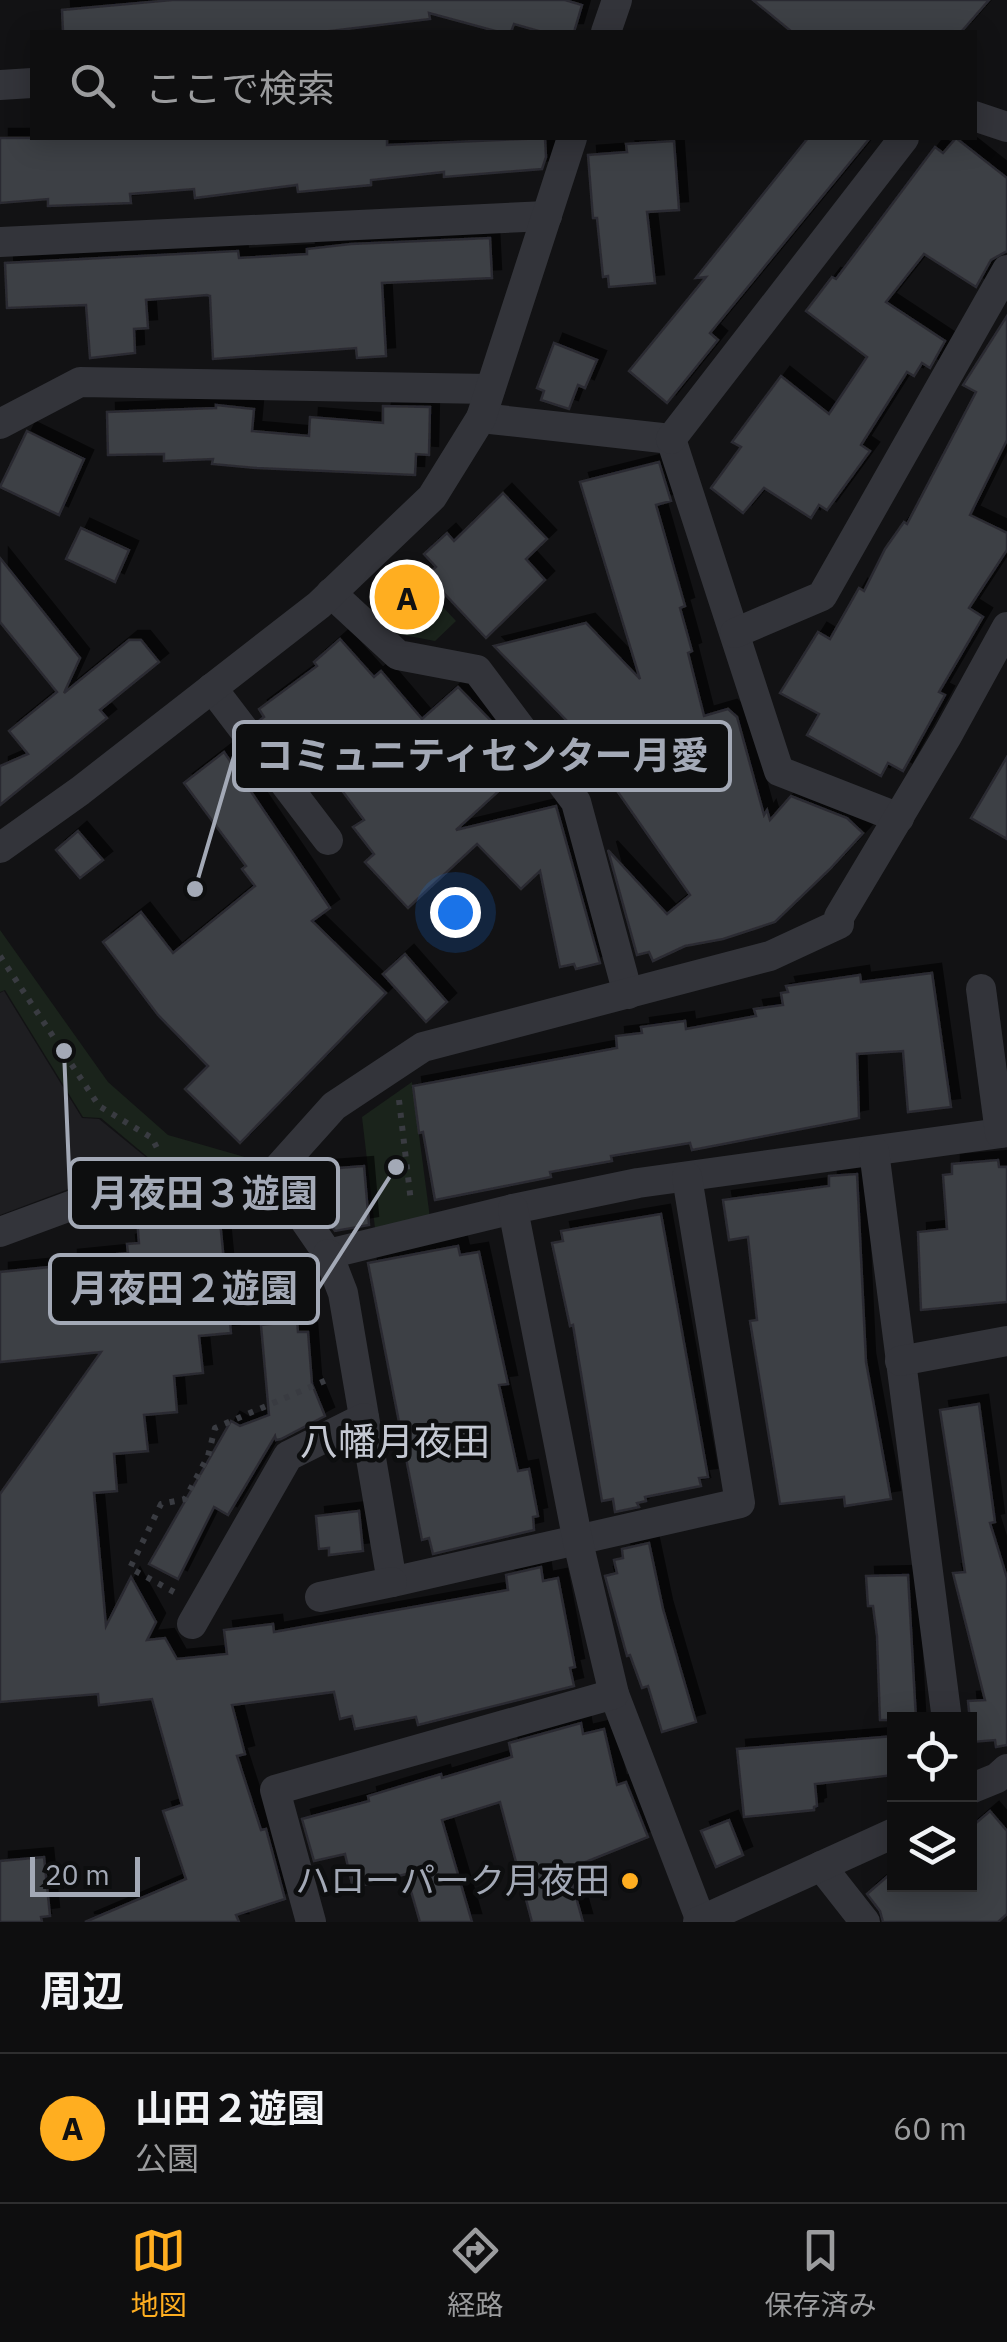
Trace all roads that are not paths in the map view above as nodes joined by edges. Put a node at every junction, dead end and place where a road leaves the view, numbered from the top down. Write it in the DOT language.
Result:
graph roads {
  1 [pos="616,0"];
  2 [pos="607,30"];
  3 [pos="30,83"];
  4 [pos="0,85"];
  5 [pos="977,117"];
  6 [pos="1007,126"];
  7 [pos="571,140"];
  8 [pos="902,140"];
  9 [pos="547,216"];
  10 [pos="0,242"];
  11 [pos="1007,270"];
  12 [pos="486,404"];
  13 [pos="0,424"];
  14 [pos="671,440"];
  15 [pos="331,594"];
  16 [pos="1007,628"];
  17 [pos="735,633"];
  18 [pos="212,688"];
  19 [pos="899,818"];
  20 [pos="328,840"];
  21 [pos="0,848"];
  22 [pos="981,989"];
  23 [pos="628,994"];
  24 [pos="1003,1132"];
  25 [pos="874,1151"];
  26 [pos="273,1174"];
  27 [pos="687,1176"];
  28 [pos="513,1208"];
  29 [pos="0,1232"];
  30 [pos="328,1254"];
  31 [pos="1007,1341"];
  32 [pos="900,1361"];
  33 [pos="364,1418"];
  34 [pos="578,1542"];
  35 [pos="392,1582"];
  36 [pos="320,1597"];
  37 [pos="196,1616"];
  38 [pos="614,1694"];
  39 [pos="946,1712"];
  40 [pos="1007,1769"];
  41 [pos="977,1786"];
  42 [pos="887,1836"];
  43 [pos="821,1866"];
  44 [pos="311,1922"];
  45 [pos="699,1922"];
  46 [pos="864,1922"];
  1 -- 2 [label="street"];
  3 -- 4 [label="street"];
  5 -- 6 [label="street"];
  7 -- 9 [label="street"];
  8 -- 14 [label="street"];
  9 -- 10 [label="street"];
  9 -- 12 [label="street"];
  11 -- 17 [label="street"];
  12 -- 13 [label="street"];
  12 -- 14 [label="street"];
  12 -- 15 [label="street"];
  14 -- 17 [label="street"];
  15 -- 18 [label="street"];
  15 -- 23 [label="street"];
  16 -- 19 [label="street"];
  17 -- 19 [label="street"];
  18 -- 20 [label="street"];
  18 -- 21 [label="street"];
  19 -- 23 [label="street"];
  22 -- 24 [label="street"];
  23 -- 26 [label="street"];
  24 -- 25 [label="street"];
  25 -- 27 [label="street"];
  25 -- 32 [label="street"];
  26 -- 29 [label="street"];
  26 -- 30 [label="street"];
  27 -- 28 [label="street"];
  27 -- 34 [label="street"];
  28 -- 30 [label="street"];
  28 -- 34 [label="street"];
  30 -- 33 [label="street"];
  31 -- 32 [label="street"];
  32 -- 39 [label="street"];
  33 -- 35 [label="street"];
  33 -- 37 [label="street"];
  34 -- 35 [label="street"];
  34 -- 38 [label="street"];
  35 -- 36 [label="street"];
  38 -- 44 [label="street"];
  38 -- 45 [label="street"];
  40 -- 41 [label="street"];
  42 -- 43 [label="street"];
  43 -- 45 [label="street"];
  43 -- 46 [label="street"];
}
